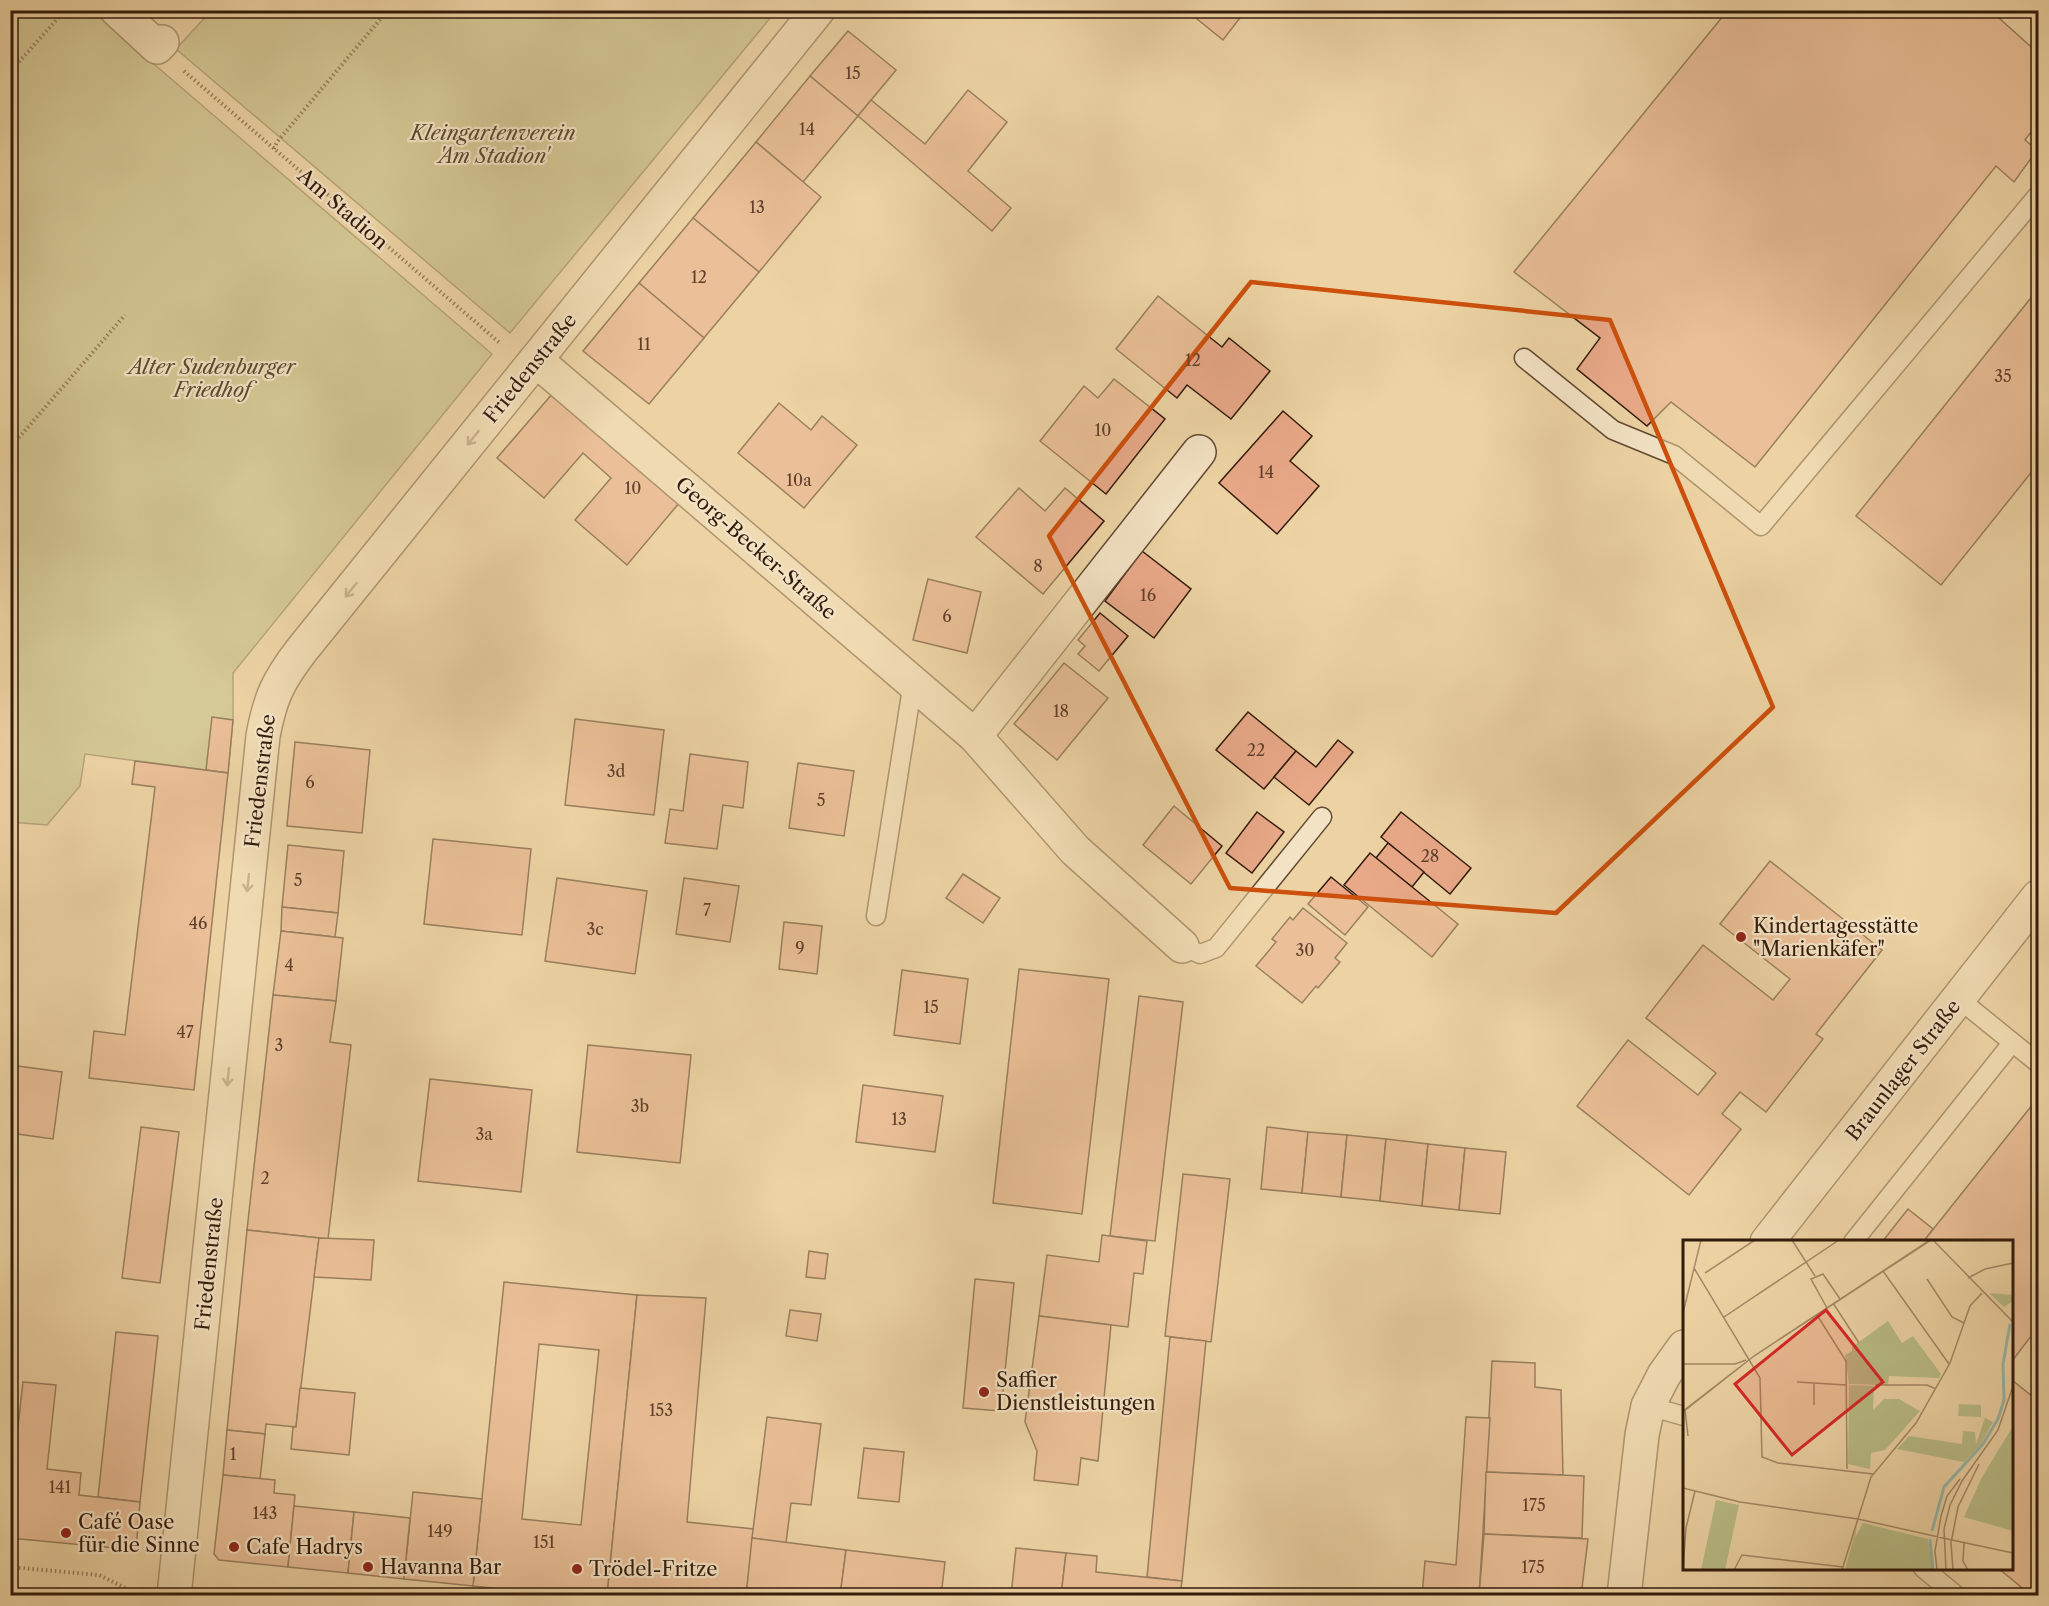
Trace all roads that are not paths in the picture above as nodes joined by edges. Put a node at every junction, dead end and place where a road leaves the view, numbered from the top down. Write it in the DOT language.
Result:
graph roads {
  1 [pos="117,10"];
  2 [pos="818,10"];
  3 [pos="159,44"];
  4 [pos="2038,195"];
  5 [pos="1524,358"];
  6 [pos="536,360"];
  7 [pos="1199,452"];
  8 [pos="913,681"];
  9 [pos="975,736"];
  10 [pos="1322,816"];
  11 [pos="2038,897"];
  12 [pos="876,916"];
  13 [pos="1182,946"];
  14 [pos="1959,999"];
  15 [pos="2012,1043"];
  16 [pos="2038,1064"];
  17 [pos="1769,1240"];
  18 [pos="1855,1240"];
  19 [pos="1683,1348"];
  20 [pos="1648,1406"];
  21 [pos="1683,1416"];
  22 [pos="1924,1570"];
  23 [pos="174,1596"];
  24 [pos="1623,1596"];
  25 [pos="1957,1596"];
  1 -- 3 [label="street"];
  2 -- 6 [label="street, Friedenstraße"];
  4 -- 5 [label="lane"];
  6 -- 8 [label="street, Georg-Becker-Straße"];
  6 -- 23 [label="street, Friedenstraße, one-way"];
  7 -- 9 [label="street"];
  8 -- 9 [label="street, Georg-Becker-Straße"];
  8 -- 12 [label="lane"];
  9 -- 13 [label="street, Georg-Becker-Straße"];
  10 -- 13 [label="lane"];
  11 -- 14 [label="street, Braunlager Straße"];
  14 -- 15 [label="lane"];
  14 -- 17 [label="street, Braunlager Straße"];
  15 -- 16 [label="lane"];
  15 -- 18 [label="lane"];
  19 -- 20 [label="street"];
  20 -- 21 [label="lane"];
  20 -- 24 [label="street"];
  22 -- 25 [label="lane"];
}
